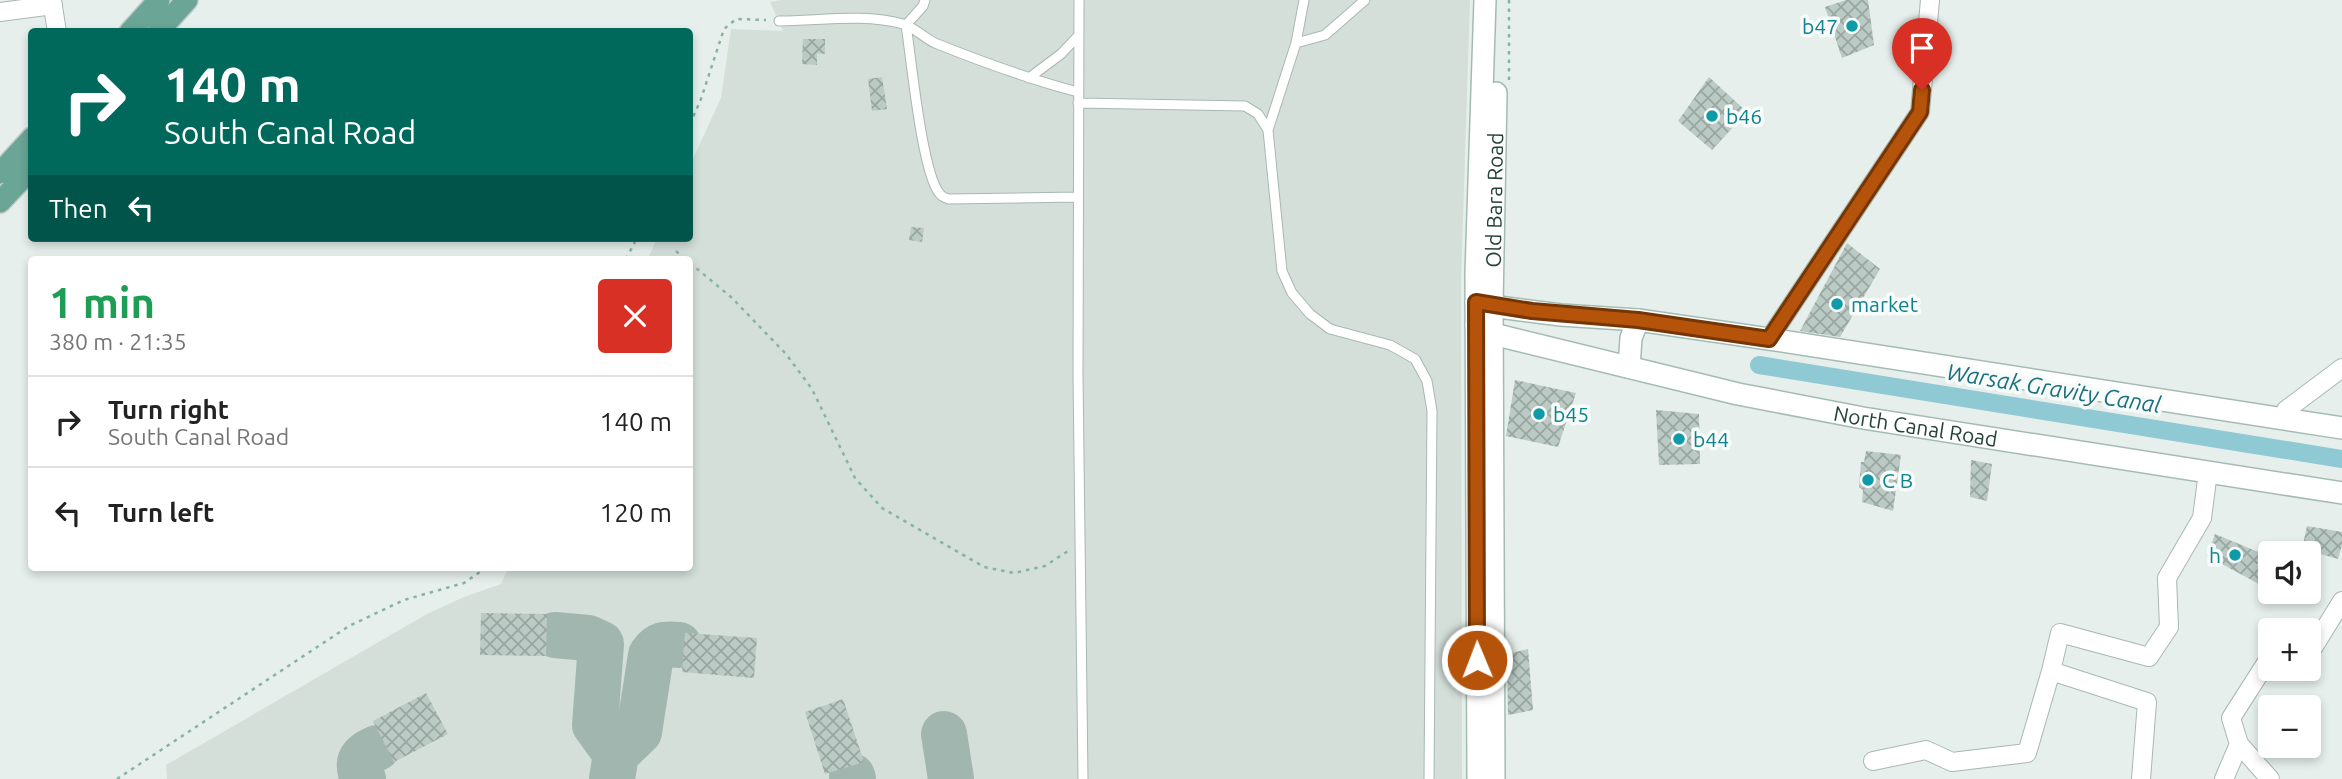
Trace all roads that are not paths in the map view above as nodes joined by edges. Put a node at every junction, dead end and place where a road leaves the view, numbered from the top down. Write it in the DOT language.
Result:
graph roads {
  1 [pos="159,0"];
  2 [pos="187,0"];
  3 [pos="925,0"];
  4 [pos="1079,0"];
  5 [pos="1304,0"];
  6 [pos="1365,0"];
  7 [pos="1485,0"];
  8 [pos="1498,0"];
  9 [pos="1930,0"];
  10 [pos="52,3"];
  11 [pos="0,12"];
  12 [pos="779,22"];
  13 [pos="906,25"];
  14 [pos="56,28"];
  15 [pos="134,28"];
  16 [pos="162,28"];
  17 [pos="1079,36"];
  18 [pos="1296,43"];
  19 [pos="1029,78"];
  20 [pos="1078,92"];
  21 [pos="1078,103"];
  22 [pos="1268,130"];
  23 [pos="28,142"];
  24 [pos="28,172"];
  25 [pos="0,173"];
  26 [pos="1078,197"];
  27 [pos="0,202"];
  28 [pos="1484,304"];
  29 [pos="1638,320"];
  30 [pos="1485,330"];
  31 [pos="1769,339"];
  32 [pos="1629,368"];
  33 [pos="2342,368"];
  34 [pos="2285,419"];
  35 [pos="2342,428"];
  36 [pos="2208,472"];
  37 [pos="2342,493"];
  38 [pos="2342,601"];
  39 [pos="2321,635"];
  40 [pos="2051,671"];
  41 [pos="2258,676"];
  42 [pos="1486,714"];
  43 [pos="2239,744"];
  44 [pos="1873,761"];
  45 [pos="1083,779"];
  46 [pos="1429,779"];
  47 [pos="1478,779"];
  48 [pos="1494,779"];
  49 [pos="2141,779"];
  50 [pos="2224,779"];
  51 [pos="2270,779"];
  1 -- 15 [label="main road"];
  2 -- 16 [label="main road"];
  3 -- 13 [label="lane"];
  4 -- 17 [label="lane"];
  5 -- 18 [label="lane"];
  6 -- 18 [label="lane"];
  7 -- 28 [label="main road"];
  8 -- 28 [label="main road, Old Bara Road"];
  9 -- 31 [label="street"];
  10 -- 11 [label="street"];
  10 -- 14 [label="street"];
  12 -- 13 [label="lane"];
  13 -- 19 [label="lane"];
  13 -- 26 [label="lane"];
  17 -- 19 [label="lane"];
  17 -- 20 [label="lane"];
  18 -- 22 [label="lane"];
  19 -- 20 [label="lane"];
  20 -- 21 [label="lane"];
  21 -- 22 [label="lane"];
  21 -- 26 [label="lane"];
  22 -- 46 [label="lane"];
  23 -- 25 [label="main road"];
  24 -- 27 [label="main road"];
  26 -- 45 [label="lane"];
  28 -- 29 [label="main road"];
  28 -- 30 [label="main road, Old Bara Road"];
  29 -- 31 [label="main road"];
  29 -- 32 [label="main road"];
  30 -- 32 [label="main road, North Canal Road"];
  30 -- 42 [label="main road, Old Bara Road"];
  31 -- 34 [label="main road"];
  32 -- 36 [label="main road, North Canal Road"];
  33 -- 34 [label="street"];
  34 -- 35 [label="main road"];
  36 -- 37 [label="main road, North Canal Road"];
  36 -- 40 [label="street"];
  38 -- 39 [label="street"];
  40 -- 44 [label="street"];
  40 -- 49 [label="street"];
  41 -- 43 [label="street"];
  42 -- 47 [label="main road"];
  42 -- 48 [label="main road, Old Bara Road"];
  43 -- 50 [label="street"];
  43 -- 51 [label="street"];
}
